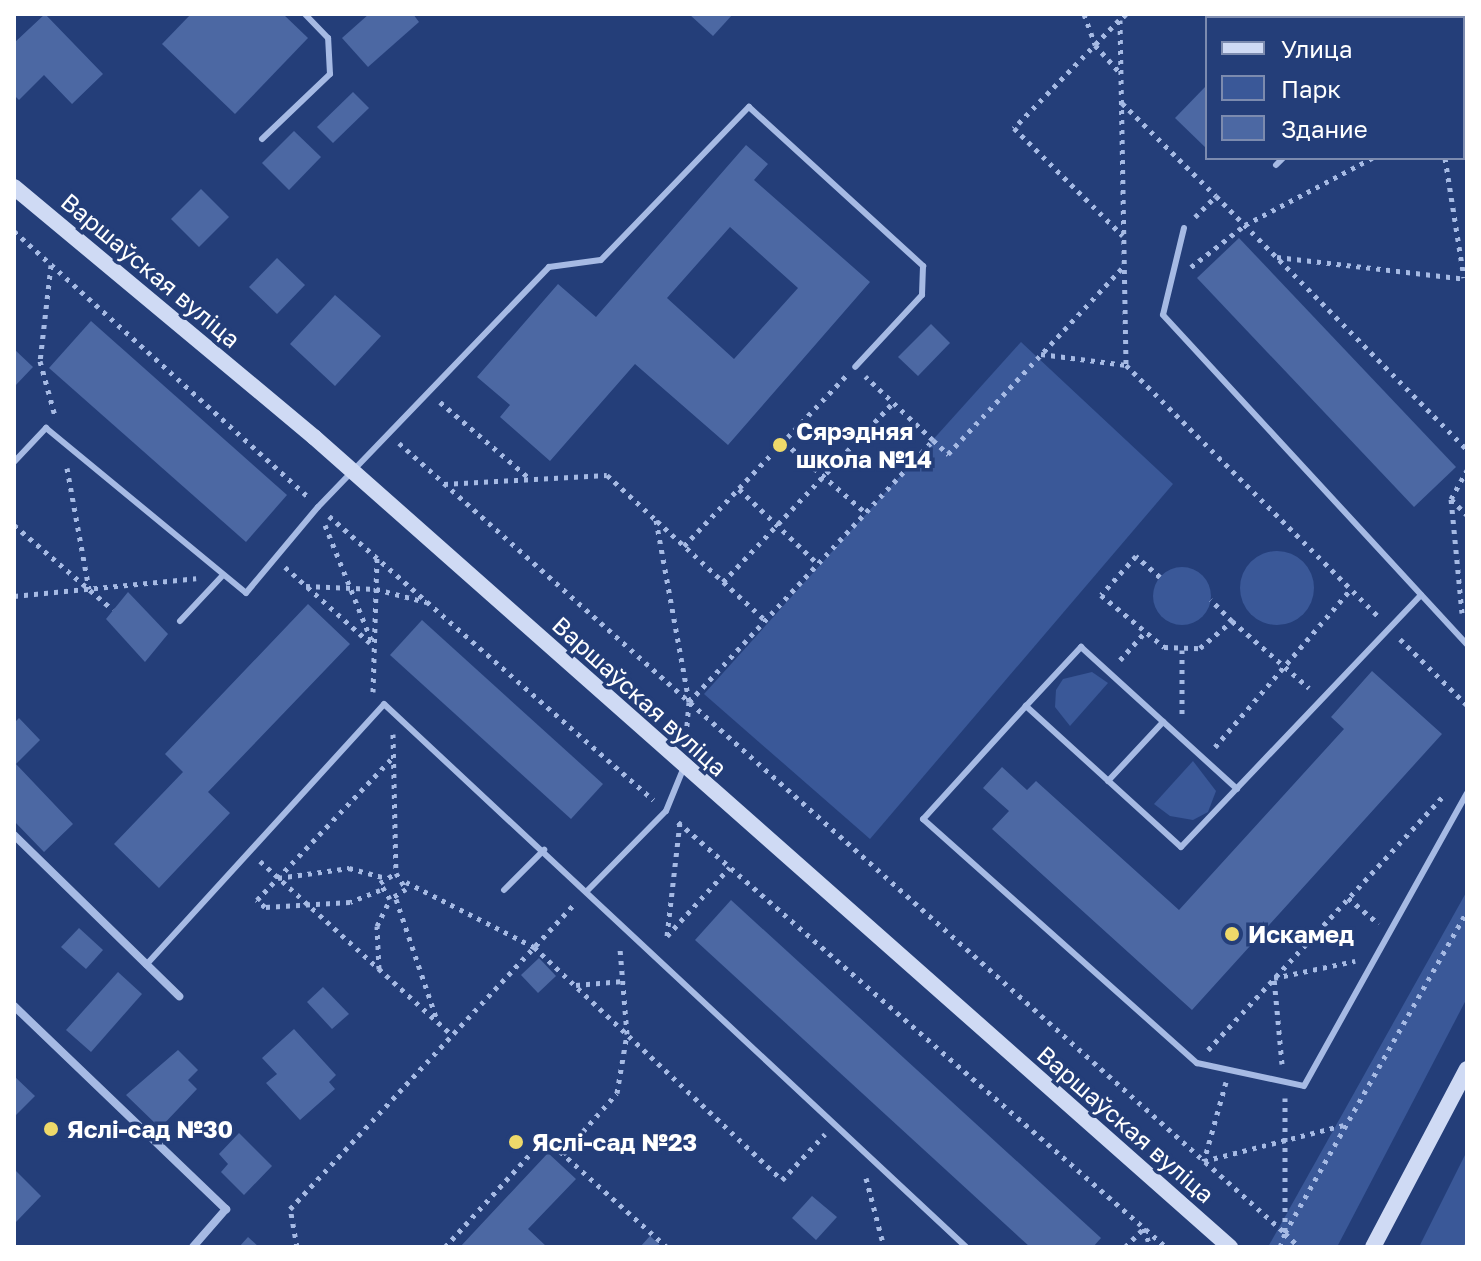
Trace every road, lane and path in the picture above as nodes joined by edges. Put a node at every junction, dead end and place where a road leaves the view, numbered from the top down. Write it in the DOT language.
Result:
graph roads {
  1 [pos="305,14"];
  2 [pos="1084,14"];
  3 [pos="1120,20"];
  4 [pos="1095,45"];
  5 [pos="1120,73"];
  6 [pos="1121,102"];
  7 [pos="262,139"];
  8 [pos="1281,160"];
  9 [pos="1368,160"];
  10 [pos="1445,160"];
  11 [pos="1276,165"];
  12 [pos="14,187"];
  13 [pos="1216,196"];
  14 [pos="1245,225"];
  15 [pos="1184,228"];
  16 [pos="14,231"];
  17 [pos="1123,236"];
  18 [pos="1275,256"];
  19 [pos="1124,266"];
  20 [pos="1465,278"];
  21 [pos="1171,282"];
  22 [pos="1041,354"];
  23 [pos="1126,365"];
  24 [pos="855,367"];
  25 [pos="431,394"];
  26 [pos="893,403"];
  27 [pos="391,437"];
  28 [pos="933,440"];
  29 [pos="784,442"];
  30 [pos="1467,450"];
  31 [pos="14,462"];
  32 [pos="1467,470"];
  33 [pos="357,474"];
  34 [pos="824,476"];
  35 [pos="531,479"];
  36 [pos="444,484"];
  37 [pos="739,489"];
  38 [pos="1451,499"];
  39 [pos="318,507"];
  40 [pos="866,513"];
  41 [pos="1467,515"];
  42 [pos="656,520"];
  43 [pos="14,525"];
  44 [pos="777,525"];
  45 [pos="684,546"];
  46 [pos="275,558"];
  47 [pos="377,558"];
  48 [pos="818,564"];
  49 [pos="223,575"];
  50 [pos="1160,577"];
  51 [pos="723,582"];
  52 [pos="306,586"];
  53 [pos="349,588"];
  54 [pos="89,589"];
  55 [pos="376,589"];
  56 [pos="1351,589"];
  57 [pos="1421,595"];
  58 [pos="14,596"];
  59 [pos="1211,600"];
  60 [pos="427,602"];
  61 [pos="113,610"];
  62 [pos="765,620"];
  63 [pos="180,621"];
  64 [pos="1232,621"];
  65 [pos="1144,633"];
  66 [pos="1466,644"];
  67 [pos="374,647"];
  68 [pos="1182,650"];
  69 [pos="1284,666"];
  70 [pos="1109,673"];
  71 [pos="1322,699"];
  72 [pos="689,702"];
  73 [pos="1026,706"];
  74 [pos="392,711"];
  75 [pos="372,717"];
  76 [pos="1163,722"];
  77 [pos="1182,740"];
  78 [pos="393,757"];
  79 [pos="1204,760"];
  80 [pos="684,767"];
  81 [pos="1108,781"];
  82 [pos="1456,782"];
  83 [pos="1237,789"];
  84 [pos="1467,793"];
  85 [pos="666,811"];
  86 [pos="680,823"];
  87 [pos="14,835"];
  88 [pos="544,850"];
  89 [pos="249,852"];
  90 [pos="730,867"];
  91 [pos="396,873"];
  92 [pos="383,877"];
  93 [pos="278,878"];
  94 [pos="406,882"];
  95 [pos="380,890"];
  96 [pos="504,890"];
  97 [pos="587,891"];
  98 [pos="1348,898"];
  99 [pos="393,899"];
  100 [pos="303,901"];
  101 [pos="1467,911"];
  102 [pos="618,919"];
  103 [pos="1389,932"];
  104 [pos="667,936"];
  105 [pos="534,947"];
  106 [pos="653,951"];
  107 [pos="1376,956"];
  108 [pos="146,965"];
  109 [pos="379,970"];
  110 [pos="1274,978"];
  111 [pos="623,981"];
  112 [pos="575,985"];
  113 [pos="179,996"];
  114 [pos="14,1006"];
  115 [pos="437,1021"];
  116 [pos="627,1034"];
  117 [pos="452,1035"];
  118 [pos="1197,1063"];
  119 [pos="1467,1069"];
  120 [pos="1229,1070"];
  121 [pos="1283,1082"];
  122 [pos="837,1122"];
  123 [pos="1350,1124"];
  124 [pos="1288,1136"];
  125 [pos="856,1140"];
  126 [pos="563,1154"];
  127 [pos="1204,1161"];
  128 [pos="1144,1228"];
  129 [pos="1285,1233"];
  130 [pos="193,1247"];
  131 [pos="297,1247"];
  132 [pos="445,1247"];
  133 [pos="667,1247"];
  134 [pos="884,1247"];
  135 [pos="966,1247"];
  136 [pos="1125,1247"];
  137 [pos="1150,1247"];
  138 [pos="1166,1247"];
  139 [pos="1230,1247"];
  140 [pos="1280,1247"];
  141 [pos="1299,1247"];
  142 [pos="1373,1247"];
  1 -- 7 [label="lane"];
  2 -- 4 [label="path"];
  3 -- 4 [label="path"];
  4 -- 5 [label="path"];
  4 -- 17 [label="path"];
  6 -- 13 [label="path"];
  8 -- 11 [label="lane"];
  9 -- 14 [label="path"];
  10 -- 20 [label="path"];
  12 -- 33 [label="street, Варшаўская вуліца"];
  13 -- 14 [label="path"];
  13 -- 15 [label="path"];
  14 -- 18 [label="path"];
  14 -- 21 [label="path"];
  15 -- 21 [label="lane"];
  16 -- 39 [label="path"];
  18 -- 20 [label="path"];
  18 -- 30 [label="path"];
  19 -- 22 [label="path"];
  21 -- 57 [label="lane"];
  22 -- 23 [label="path"];
  22 -- 28 [label="path"];
  24 -- 25 [label="lane"];
  24 -- 26 [label="path"];
  24 -- 29 [label="path"];
  25 -- 27 [label="lane"];
  25 -- 35 [label="path"];
  26 -- 28 [label="path"];
  26 -- 34 [label="path"];
  27 -- 33 [label="lane"];
  27 -- 36 [label="path"];
  28 -- 40 [label="path"];
  29 -- 34 [label="path"];
  29 -- 37 [label="path"];
  31 -- 49 [label="lane"];
  32 -- 38 [label="path"];
  33 -- 39 [label="lane"];
  33 -- 80 [label="street, Варшаўская вуліца"];
  34 -- 40 [label="path"];
  34 -- 44 [label="path"];
  35 -- 36 [label="path"];
  35 -- 42 [label="path"];
  36 -- 72 [label="path"];
  37 -- 44 [label="path"];
  37 -- 45 [label="path"];
  38 -- 41 [label="path"];
  38 -- 66 [label="path"];
  39 -- 46 [label="lane"];
  39 -- 47 [label="path"];
  39 -- 53 [label="path"];
  40 -- 48 [label="path"];
  42 -- 45 [label="path"];
  42 -- 72 [label="path"];
  43 -- 54 [label="path"];
  44 -- 48 [label="path"];
  44 -- 51 [label="path"];
  45 -- 51 [label="path"];
  46 -- 49 [label="lane"];
  46 -- 52 [label="path"];
  47 -- 55 [label="path"];
  47 -- 60 [label="path"];
  48 -- 62 [label="path"];
  49 -- 54 [label="path"];
  49 -- 63 [label="lane"];
  50 -- 65 [label="path"];
  51 -- 62 [label="path"];
  52 -- 53 [label="path"];
  52 -- 67 [label="path"];
  53 -- 55 [label="path"];
  53 -- 67 [label="path"];
  54 -- 58 [label="path"];
  54 -- 61 [label="path"];
  55 -- 60 [label="path"];
  55 -- 67 [label="path"];
  56 -- 69 [label="path"];
  57 -- 66 [label="lane"];
  57 -- 71 [label="lane"];
  59 -- 64 [label="path"];
  60 -- 85 [label="path"];
  62 -- 72 [label="path"];
  64 -- 68 [label="path"];
  64 -- 69 [label="path"];
  65 -- 68 [label="path"];
  65 -- 70 [label="path"];
  67 -- 75 [label="path"];
  68 -- 77 [label="path"];
  69 -- 71 [label="path"];
  69 -- 79 [label="path"];
  70 -- 73 [label="lane"];
  70 -- 76 [label="lane"];
  71 -- 83 [label="lane"];
  72 -- 127 [label="path"];
  73 -- 81 [label="lane"];
  73 -- 118 [label="lane"];
  74 -- 75 [label="lane"];
  74 -- 78 [label="path"];
  74 -- 88 [label="lane"];
  75 -- 89 [label="lane"];
  76 -- 77 [label="lane"];
  76 -- 81 [label="lane"];
  77 -- 79 [label="lane"];
  78 -- 91 [label="path"];
  78 -- 93 [label="path"];
  79 -- 83 [label="lane"];
  80 -- 85 [label="lane"];
  80 -- 139 [label="street, Варшаўская вуліца"];
  81 -- 83 [label="lane"];
  82 -- 98 [label="path"];
  84 -- 103 [label="lane"];
  85 -- 86 [label="path"];
  85 -- 97 [label="lane"];
  86 -- 90 [label="path"];
  86 -- 104 [label="path"];
  87 -- 108 [label="street"];
  88 -- 96 [label="lane"];
  88 -- 97 [label="lane"];
  89 -- 93 [label="path"];
  89 -- 108 [label="lane"];
  90 -- 104 [label="path"];
  90 -- 128 [label="path"];
  91 -- 92 [label="path"];
  91 -- 94 [label="path"];
  92 -- 93 [label="path"];
  92 -- 95 [label="path"];
  93 -- 100 [label="path"];
  93 -- 100 [label="path"];
  94 -- 99 [label="path"];
  94 -- 105 [label="path"];
  95 -- 99 [label="path"];
  95 -- 100 [label="path"];
  97 -- 102 [label="lane"];
  97 -- 105 [label="path"];
  98 -- 103 [label="path"];
  98 -- 110 [label="path"];
  99 -- 109 [label="path"];
  99 -- 115 [label="path"];
  100 -- 109 [label="path"];
  101 -- 123 [label="path"];
  102 -- 106 [label="lane"];
  102 -- 111 [label="path"];
  103 -- 107 [label="lane"];
  104 -- 106 [label="path"];
  105 -- 112 [label="path"];
  105 -- 117 [label="path"];
  106 -- 122 [label="lane"];
  107 -- 110 [label="path"];
  107 -- 121 [label="lane"];
  108 -- 113 [label="street"];
  109 -- 115 [label="path"];
  110 -- 118 [label="path"];
  110 -- 121 [label="path"];
  111 -- 112 [label="path"];
  111 -- 116 [label="path"];
  112 -- 116 [label="path"];
  114 -- 130 [label="street"];
  115 -- 117 [label="path"];
  116 -- 122 [label="path"];
  116 -- 126 [label="path"];
  117 -- 131 [label="path"];
  118 -- 120 [label="lane"];
  119 -- 142 [label="street"];
  120 -- 121 [label="lane"];
  120 -- 127 [label="path"];
  121 -- 124 [label="path"];
  122 -- 125 [label="lane"];
  123 -- 124 [label="path"];
  123 -- 129 [label="path"];
  124 -- 127 [label="path"];
  124 -- 129 [label="path"];
  125 -- 134 [label="path"];
  125 -- 135 [label="lane"];
  126 -- 132 [label="path"];
  126 -- 133 [label="path"];
  127 -- 129 [label="path"];
  128 -- 136 [label="path"];
  128 -- 137 [label="path"];
  128 -- 138 [label="path"];
  129 -- 140 [label="path"];
  129 -- 141 [label="path"];
}
